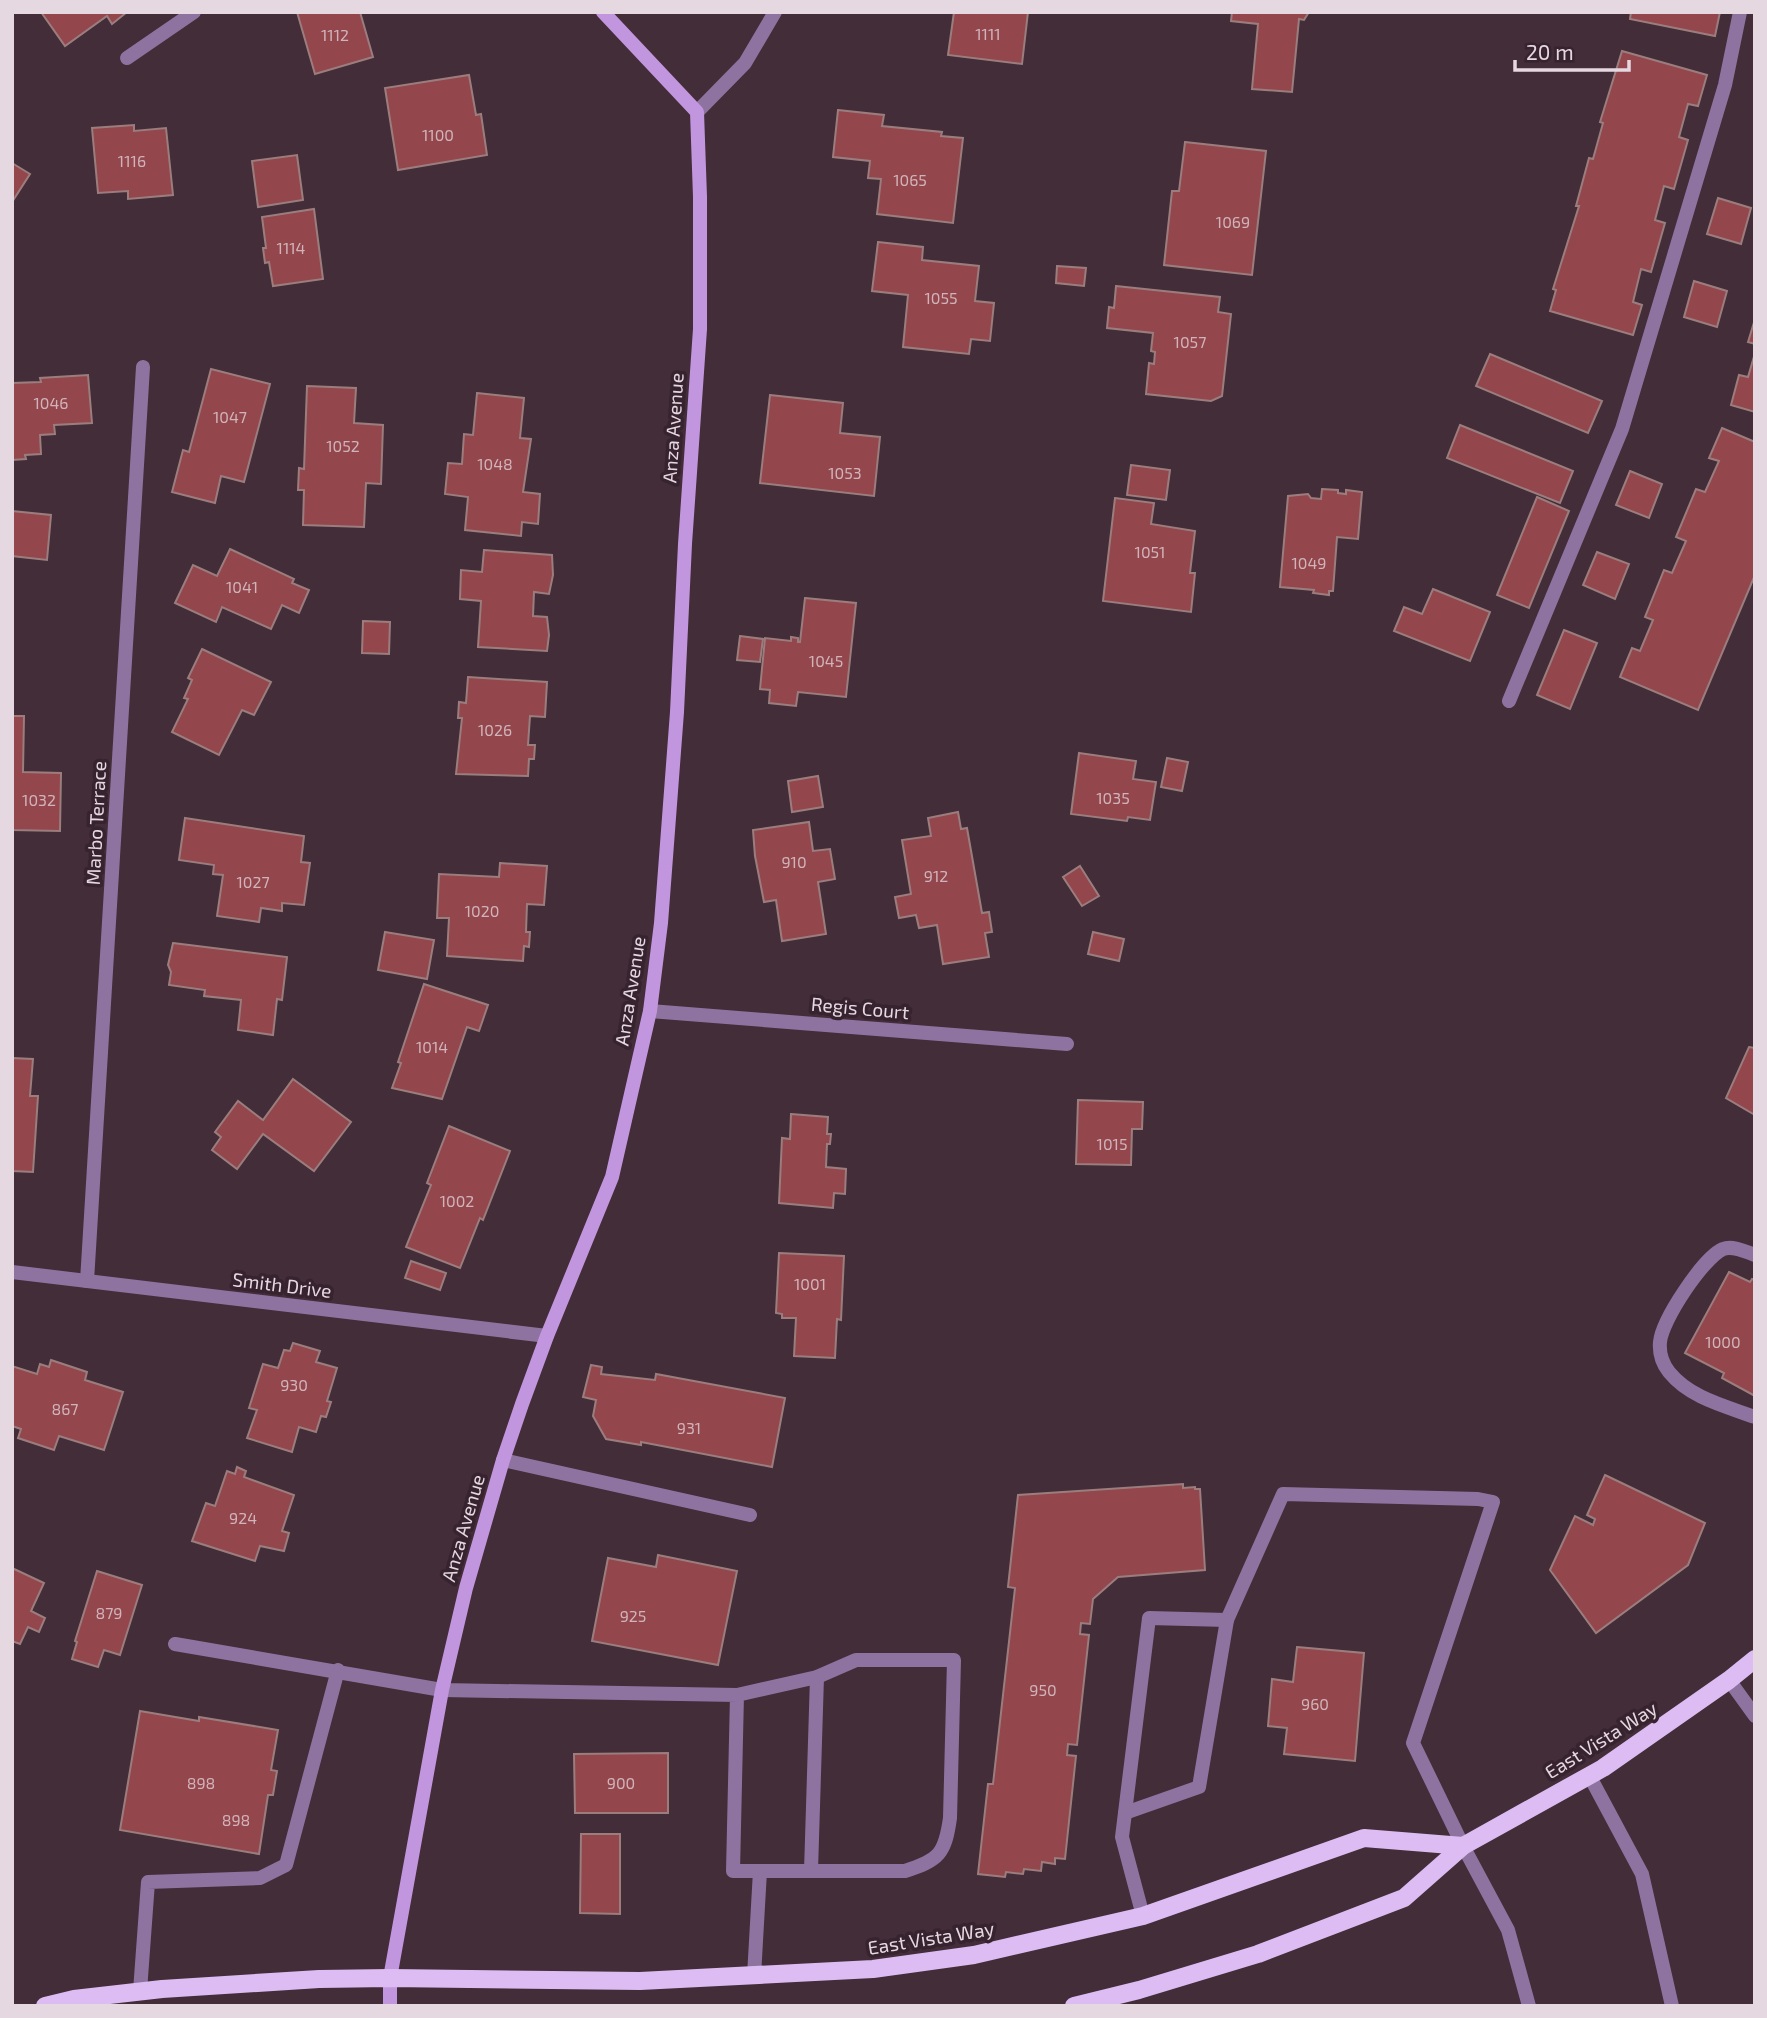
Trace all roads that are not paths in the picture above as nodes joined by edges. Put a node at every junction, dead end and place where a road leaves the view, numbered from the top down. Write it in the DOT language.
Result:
graph roads {
  1 [pos="194,12"];
  2 [pos="603,12"];
  3 [pos="775,12"];
  4 [pos="1740,12"];
  5 [pos="127,58"];
  6 [pos="697,112"];
  7 [pos="143,367"];
  8 [pos="1510,701"];
  9 [pos="650,1011"];
  10 [pos="1066,1044"];
  11 [pos="1755,1255"];
  12 [pos="12,1272"];
  13 [pos="87,1281"];
  14 [pos="547,1336"];
  15 [pos="1755,1417"];
  16 [pos="503,1460"];
  17 [pos="750,1515"];
  18 [pos="1227,1620"];
  19 [pos="175,1644"];
  20 [pos="1755,1659"];
  21 [pos="338,1670"];
  22 [pos="817,1677"];
  23 [pos="1729,1680"];
  24 [pos="442,1690"];
  25 [pos="737,1695"];
  26 [pos="1755,1716"];
  27 [pos="1589,1775"];
  28 [pos="1125,1813"];
  29 [pos="1463,1846"];
  30 [pos="760,1871"];
  31 [pos="811,1871"];
  32 [pos="1143,1916"];
  33 [pos="754,1976"];
  34 [pos="390,1978"];
  35 [pos="140,1992"];
  36 [pos="45,2006"];
  37 [pos="390,2006"];
  38 [pos="1074,2006"];
  39 [pos="1529,2006"];
  40 [pos="1672,2006"];
  1 -- 5 [label="street"];
  2 -- 6 [label="street"];
  3 -- 6 [label="street"];
  4 -- 8 [label="street"];
  6 -- 9 [label="street, Anza Avenue"];
  7 -- 13 [label="street, Marbo Terrace"];
  9 -- 10 [label="street, Regis Court"];
  9 -- 14 [label="street, Anza Avenue"];
  11 -- 15 [label="street"];
  12 -- 13 [label="street, Smith Drive"];
  13 -- 14 [label="street, Smith Drive"];
  14 -- 16 [label="street, Anza Avenue"];
  16 -- 17 [label="street"];
  16 -- 24 [label="street, Anza Avenue"];
  18 -- 28 [label="street"];
  18 -- 28 [label="street"];
  18 -- 29 [label="street"];
  19 -- 21 [label="street"];
  20 -- 23 [label="main road, East Vista Way"];
  21 -- 24 [label="street"];
  21 -- 35 [label="street"];
  22 -- 25 [label="street"];
  22 -- 31 [label="street"];
  22 -- 31 [label="street"];
  23 -- 26 [label="street"];
  23 -- 27 [label="main road, East Vista Way"];
  24 -- 25 [label="street"];
  24 -- 34 [label="street, Anza Avenue"];
  25 -- 30 [label="street"];
  27 -- 29 [label="main road, East Vista Way"];
  27 -- 40 [label="street"];
  28 -- 32 [label="street"];
  29 -- 32 [label="main road, East Vista Way"];
  29 -- 38 [label="main road, East Vista Way"];
  29 -- 39 [label="street"];
  30 -- 31 [label="street"];
  30 -- 33 [label="street"];
  32 -- 33 [label="main road, East Vista Way"];
  33 -- 34 [label="main road, East Vista Way"];
  34 -- 35 [label="main road, East Vista Way"];
  34 -- 37 [label="street, Anza Avenue"];
  35 -- 36 [label="main road"];
}
